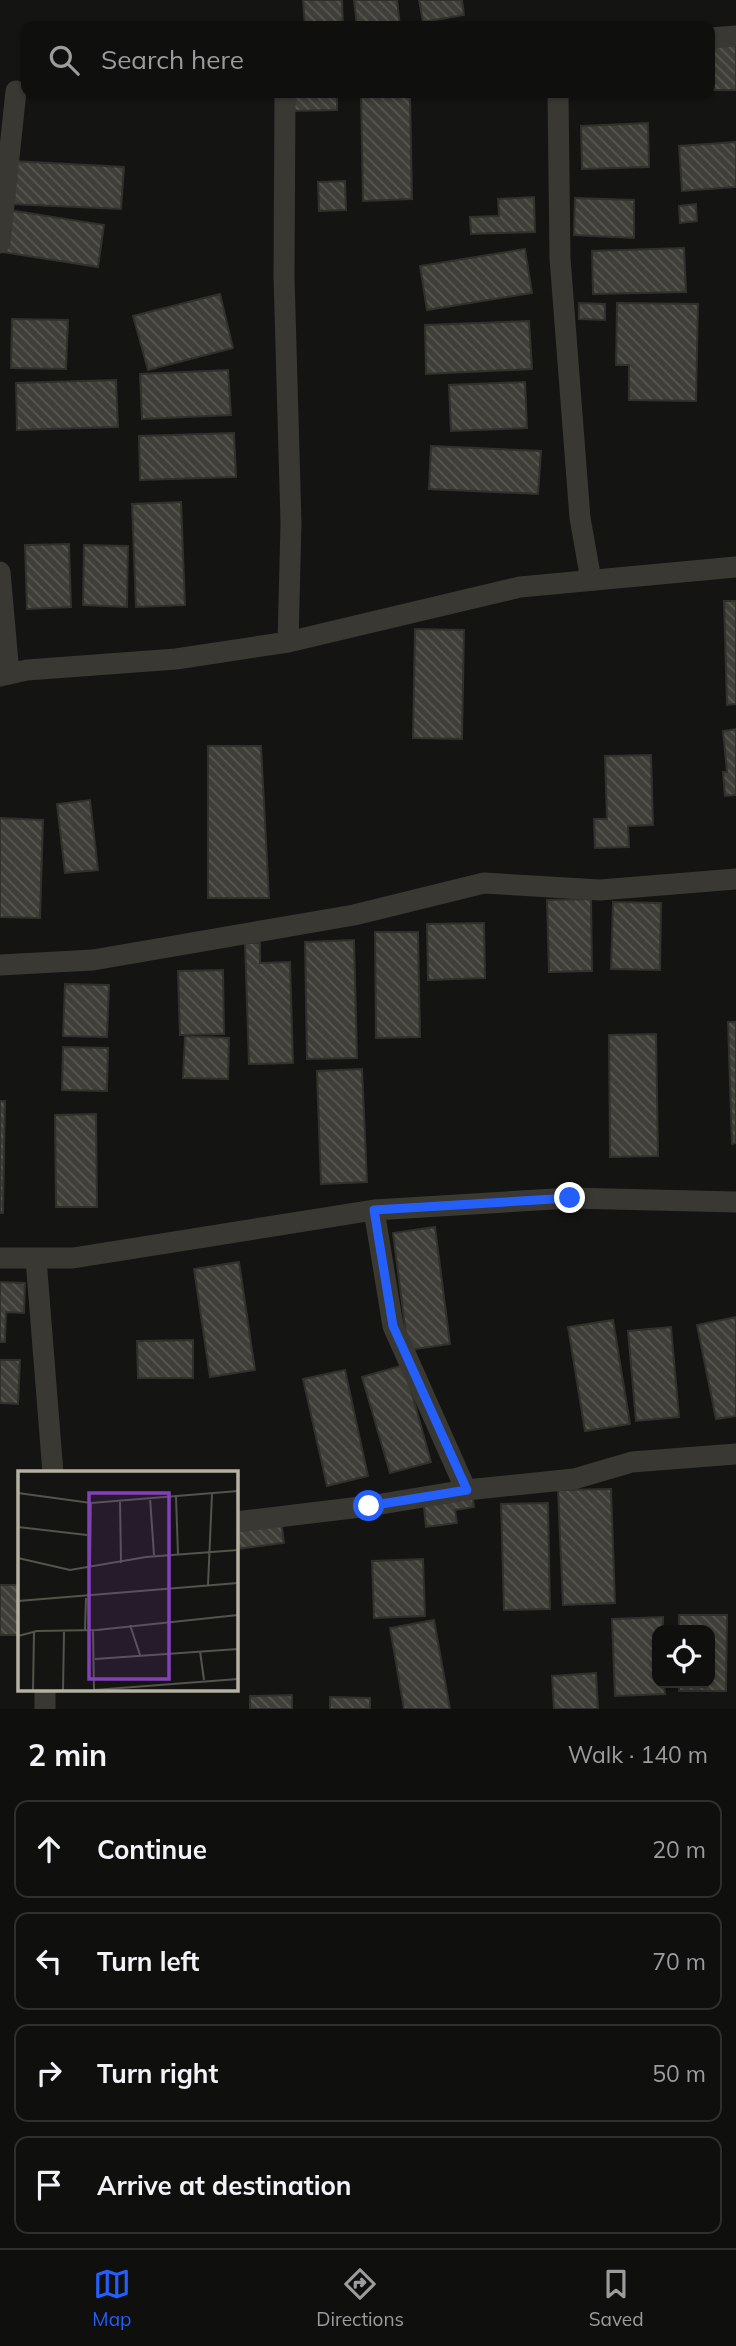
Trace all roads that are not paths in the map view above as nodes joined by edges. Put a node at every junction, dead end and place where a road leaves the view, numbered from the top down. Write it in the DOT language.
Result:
graph roads {
  1 [pos="736,36"];
  2 [pos="715,38"];
  3 [pos="14,89"];
  4 [pos="285,98"];
  5 [pos="558,98"];
  6 [pos="0,243"];
  7 [pos="736,566"];
  8 [pos="0,572"];
  9 [pos="591,580"];
  10 [pos="288,642"];
  11 [pos="4,675"];
  12 [pos="736,879"];
  13 [pos="0,965"];
  14 [pos="736,1202"];
  15 [pos="374,1210"];
  16 [pos="0,1258"];
  17 [pos="36,1259"];
  18 [pos="736,1454"];
  19 [pos="52,1471"];
  20 [pos="467,1490"];
  21 [pos="238,1522"];
  1 -- 2 [label="street"];
  3 -- 6 [label="street"];
  4 -- 10 [label="street"];
  5 -- 9 [label="street"];
  7 -- 9 [label="street"];
  8 -- 11 [label="street"];
  9 -- 10 [label="street"];
  10 -- 11 [label="street"];
  12 -- 13 [label="street"];
  14 -- 15 [label="street"];
  15 -- 17 [label="street"];
  15 -- 20 [label="street"];
  16 -- 17 [label="street"];
  17 -- 19 [label="street"];
  18 -- 20 [label="street"];
  20 -- 21 [label="street"];
}
